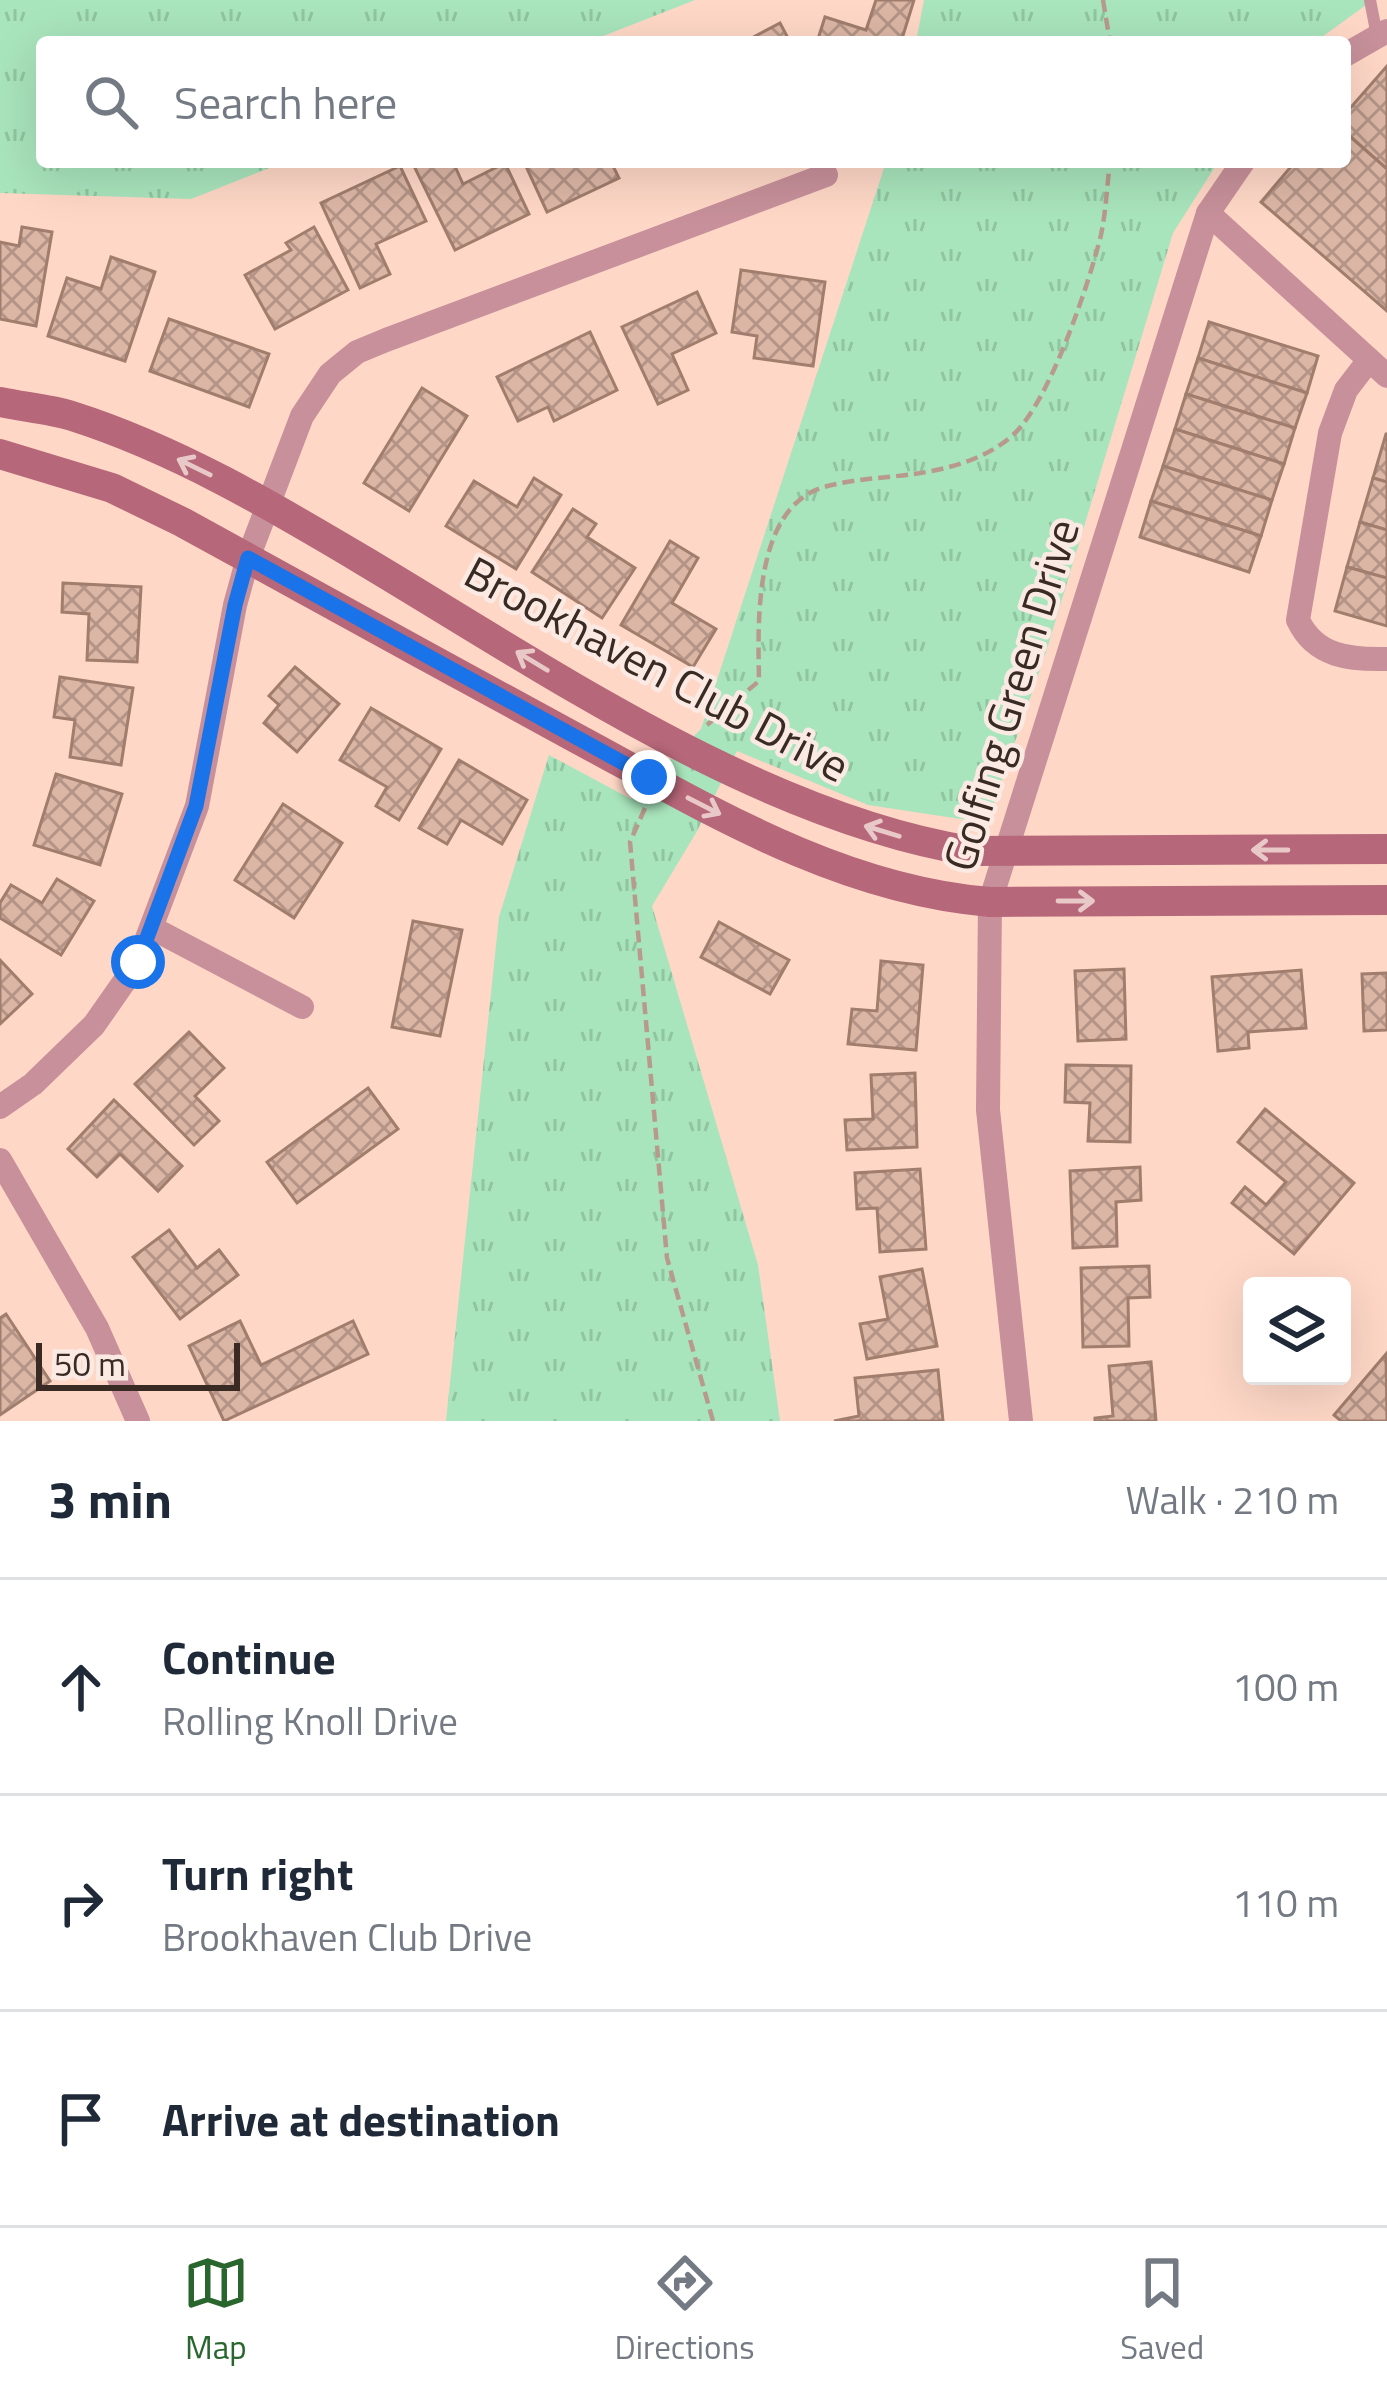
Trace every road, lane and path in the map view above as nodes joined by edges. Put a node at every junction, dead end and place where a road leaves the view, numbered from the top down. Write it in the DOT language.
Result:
graph roads {
  1 [pos="1103,0"];
  2 [pos="1370,0"];
  3 [pos="1382,34"];
  4 [pos="1109,36"];
  5 [pos="1351,52"];
  6 [pos="1109,168"];
  7 [pos="1239,168"];
  8 [pos="826,175"];
  9 [pos="1208,213"];
  10 [pos="1378,368"];
  11 [pos="0,403"];
  12 [pos="0,454"];
  13 [pos="270,505"];
  14 [pos="248,558"];
  15 [pos="1387,658"];
  16 [pos="683,745"];
  17 [pos="653,780"];
  18 [pos="1387,849"];
  19 [pos="1004,850"];
  20 [pos="1387,900"];
  21 [pos="989,902"];
  22 [pos="152,928"];
  23 [pos="302,1007"];
  24 [pos="0,1107"];
  25 [pos="0,1160"];
  26 [pos="138,1421"];
  27 [pos="713,1421"];
  28 [pos="1021,1421"];
  1 -- 4 [label="path"];
  2 -- 3 [label="lane"];
  3 -- 5 [label="street"];
  6 -- 16 [label="path"];
  7 -- 9 [label="street, Golfing Green Drive"];
  8 -- 13 [label="street"];
  9 -- 10 [label="street"];
  9 -- 19 [label="street, Golfing Green Drive"];
  10 -- 15 [label="street"];
  13 -- 11 [label="main road, Brookhaven Club Drive, one-way"];
  12 -- 14 [label="main road"];
  13 -- 14 [label="street"];
  16 -- 13 [label="main road, Brookhaven Club Drive, one-way"];
  14 -- 17 [label="main road"];
  14 -- 22 [label="street"];
  19 -- 16 [label="main road, Brookhaven Club Drive, one-way"];
  17 -- 21 [label="main road, one-way"];
  17 -- 27 [label="path"];
  18 -- 19 [label="main road, Brookhaven Club Drive, one-way"];
  19 -- 21 [label="street, Golfing Green Drive"];
  21 -- 20 [label="main road, one-way"];
  21 -- 28 [label="street, Golfing Green Drive"];
  22 -- 23 [label="street"];
  22 -- 24 [label="street"];
  25 -- 26 [label="street"];
}
